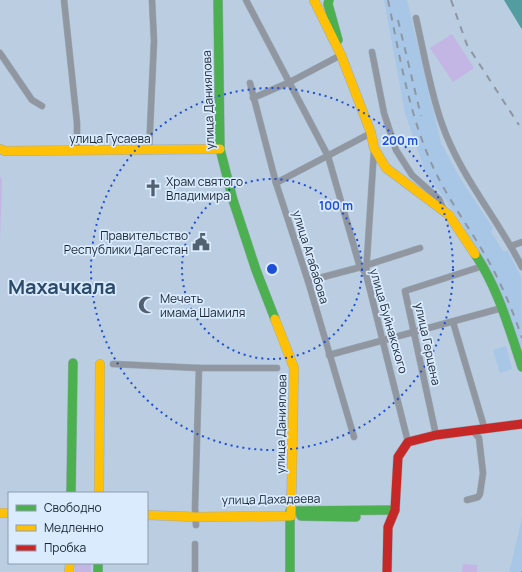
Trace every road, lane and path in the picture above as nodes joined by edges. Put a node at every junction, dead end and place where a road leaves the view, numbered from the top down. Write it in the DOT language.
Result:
graph roads {
  1 [pos="64,0"];
  2 [pos="152,0"];
  3 [pos="217,0"];
  4 [pos="246,0"];
  5 [pos="328,2"];
  6 [pos="316,3"];
  7 [pos="416,18"];
  8 [pos="372,52"];
  9 [pos="0,53"];
  10 [pos="340,55"];
  11 [pos="290,82"];
  12 [pos="250,83"];
  13 [pos="253,98"];
  14 [pos="42,106"];
  15 [pos="371,133"];
  16 [pos="374,148"];
  17 [pos="77,150"];
  18 [pos="149,150"];
  19 [pos="219,150"];
  20 [pos="1,151"];
  21 [pos="328,156"];
  22 [pos="276,183"];
  23 [pos="444,211"];
  24 [pos="522,242"];
  25 [pos="511,246"];
  26 [pos="420,248"];
  27 [pos="364,265"];
  28 [pos="483,266"];
  29 [pos="522,267"];
  30 [pos="308,281"];
  31 [pos="502,308"];
  32 [pos="453,322"];
  33 [pos="414,331"];
  34 [pos="382,340"];
  35 [pos="329,355"];
  36 [pos="73,363"];
  37 [pos="100,364"];
  38 [pos="113,364"];
  39 [pos="200,368"];
  40 [pos="277,368"];
  41 [pos="522,368"];
  42 [pos="522,424"];
  43 [pos="485,430"];
  44 [pos="473,431"];
  45 [pos="436,435"];
  46 [pos="354,437"];
  47 [pos="408,442"];
  48 [pos="71,492"];
  49 [pos="99,492"];
  50 [pos="467,500"];
  51 [pos="148,508"];
  52 [pos="291,514"];
  53 [pos="394,514"];
  54 [pos="148,515"];
  55 [pos="196,518"];
  56 [pos="195,544"];
  57 [pos="195,572"];
  58 [pos="290,572"];
  59 [pos="387,572"];
  1 -- 17 [label="street"];
  2 -- 18 [label="street"];
  3 -- 19 [label="street, улица Даниялова"];
  4 -- 11 [label="street, улица Буйнакского"];
  5 -- 6 [label="street"];
  5 -- 10 [label="street"];
  6 -- 10 [label="street"];
  7 -- 25 [label="street"];
  8 -- 23 [label="street"];
  9 -- 14 [label="street"];
  10 -- 11 [label="street"];
  10 -- 15 [label="street"];
  11 -- 13 [label="street"];
  11 -- 21 [label="street, улица Буйнакского"];
  12 -- 13 [label="street, улица Агабабова"];
  13 -- 22 [label="street, улица Агабабова"];
  15 -- 16 [label="street"];
  15 -- 21 [label="street"];
  16 -- 23 [label="street"];
  16 -- 27 [label="street, улица Буйнакского"];
  17 -- 18 [label="street, улица Гусаева"];
  17 -- 20 [label="street, улица Гусаева"];
  18 -- 19 [label="street, улица Гусаева"];
  19 -- 52 [label="street, улица Даниялова"];
  21 -- 22 [label="street"];
  21 -- 27 [label="street, улица Буйнакского"];
  22 -- 30 [label="street, улица Агабабова"];
  23 -- 28 [label="street"];
  24 -- 25 [label="street"];
  25 -- 29 [label="street"];
  26 -- 27 [label="street"];
  27 -- 30 [label="street"];
  27 -- 34 [label="street, улица Буйнакского"];
  28 -- 31 [label="street"];
  28 -- 33 [label="street, улица Герцена"];
  30 -- 35 [label="street, улица Агабабова"];
  31 -- 32 [label="street"];
  31 -- 41 [label="street"];
  32 -- 33 [label="street"];
  32 -- 43 [label="street"];
  33 -- 34 [label="street"];
  33 -- 45 [label="street, улица Герцена"];
  34 -- 35 [label="street"];
  34 -- 47 [label="street, улица Буйнакского"];
  35 -- 46 [label="street, улица Агабабова"];
  36 -- 48 [label="street"];
  37 -- 49 [label="street"];
  38 -- 39 [label="street"];
  39 -- 40 [label="street"];
  39 -- 55 [label="street"];
  42 -- 43 [label="street"];
  43 -- 44 [label="street"];
  44 -- 45 [label="street"];
  44 -- 50 [label="street"];
  45 -- 47 [label="street"];
  47 -- 53 [label="street"];
  51 -- 55 [label="street, улица Дахадаева"];
  52 -- 53 [label="street, улица Дахадаева"];
  52 -- 55 [label="street, улица Дахадаева"];
  52 -- 58 [label="street, улица Даниялова"];
  53 -- 59 [label="street"];
  54 -- 55 [label="street, улица Дахадаева"];
  56 -- 57 [label="street"];
}
